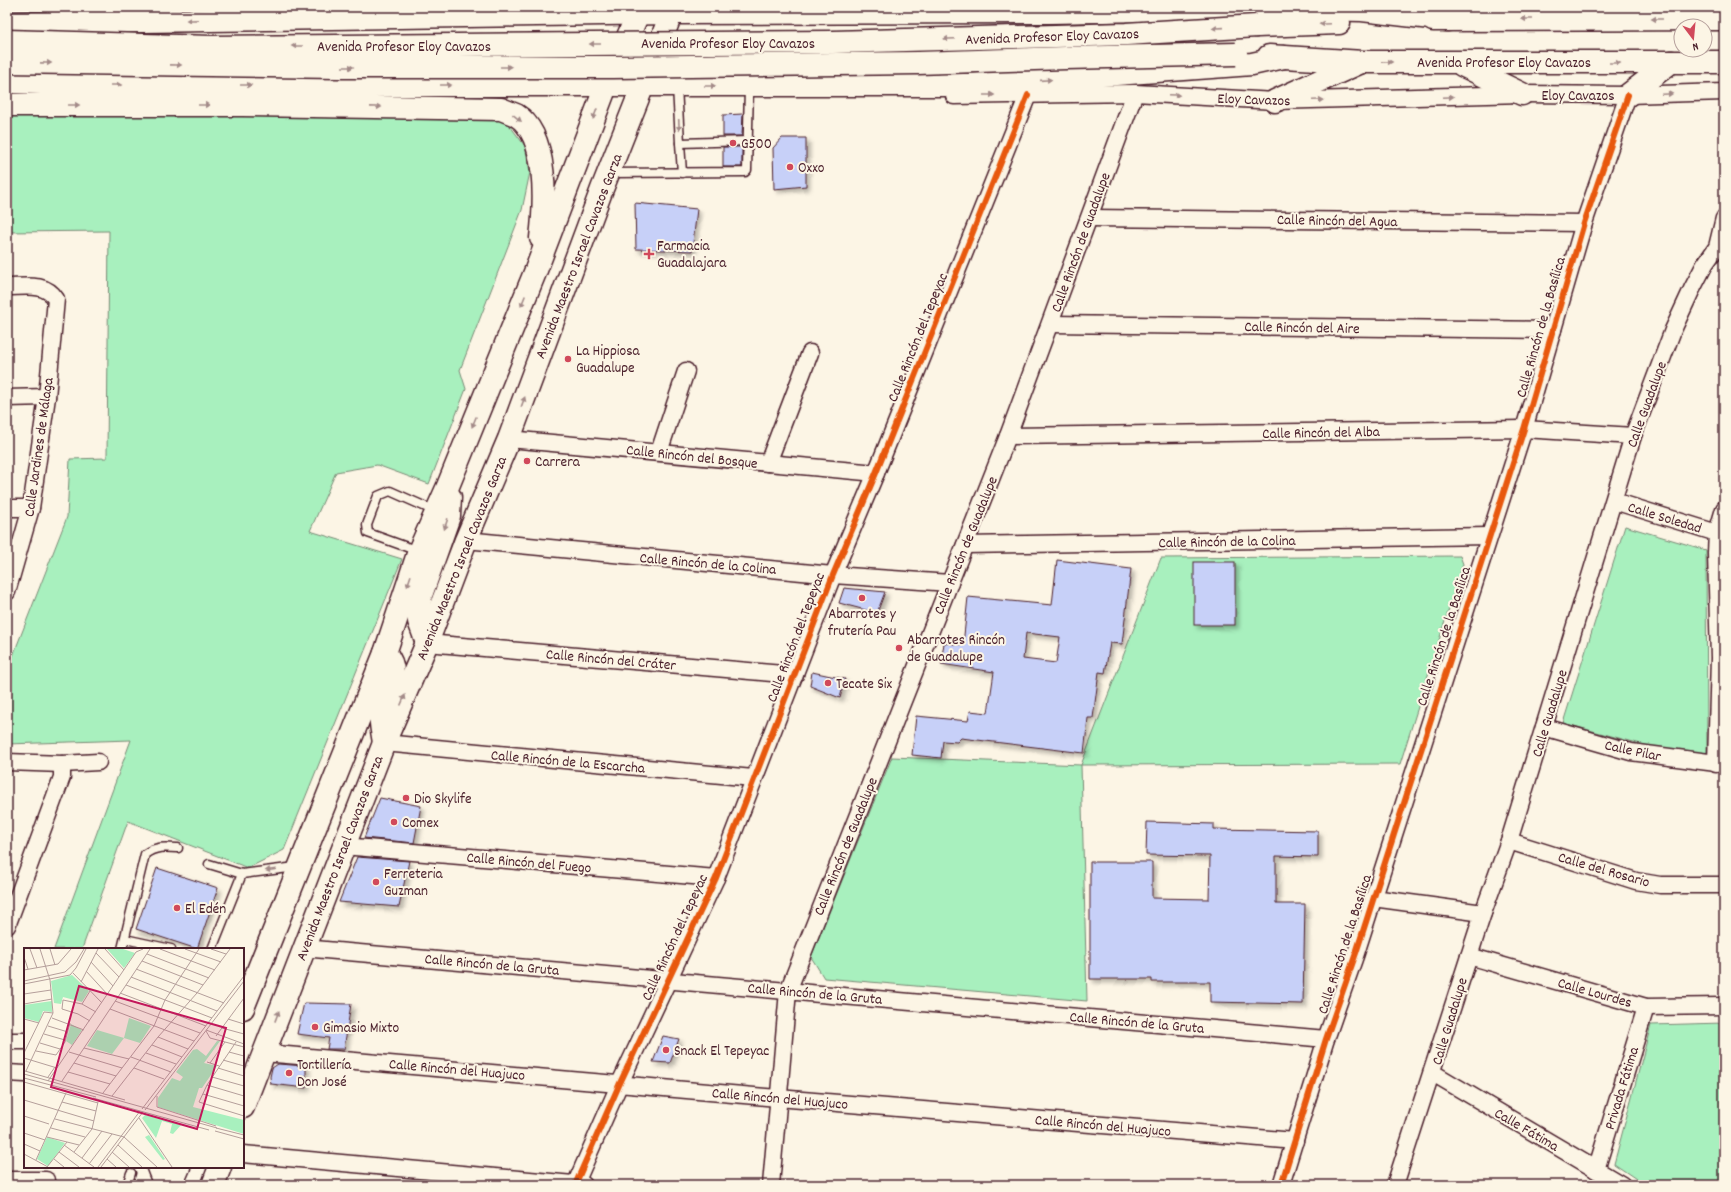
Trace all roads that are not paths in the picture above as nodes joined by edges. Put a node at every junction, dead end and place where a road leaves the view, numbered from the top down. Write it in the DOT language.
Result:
graph roads {
  1 [pos="137,7"];
  2 [pos="215,7"];
  3 [pos="1162,8"];
  4 [pos="915,9"];
  5 [pos="639,10"];
  6 [pos="673,10"];
  7 [pos="744,10"];
  8 [pos="967,10"];
  9 [pos="1049,10"];
  10 [pos="872,12"];
  11 [pos="810,13"];
  12 [pos="1452,13"];
  13 [pos="423,16"];
  14 [pos="497,16"];
  15 [pos="263,18"];
  16 [pos="1724,19"];
  17 [pos="110,22"];
  18 [pos="7,23"];
  19 [pos="7,41"];
  20 [pos="1284,57"];
  21 [pos="7,62"];
  22 [pos="1363,62"];
  23 [pos="1671,62"];
  24 [pos="1724,62"];
  25 [pos="1458,63"];
  26 [pos="7,82"];
  27 [pos="412,85"];
  28 [pos="643,85"];
  29 [pos="499,86"];
  30 [pos="606,86"];
  31 [pos="677,86"];
  32 [pos="749,86"];
  33 [pos="801,86"];
  34 [pos="875,86"];
  35 [pos="1724,92"];
  36 [pos="1135,93"];
  37 [pos="1522,94"];
  38 [pos="1028,95"];
  39 [pos="1628,95"];
  40 [pos="1275,102"];
  41 [pos="7,106"];
  42 [pos="748,141"];
  43 [pos="680,143"];
  44 [pos="608,173"];
  45 [pos="682,173"];
  46 [pos="1090,218"];
  47 [pos="1584,223"];
  48 [pos="1723,225"];
  49 [pos="1721,245"];
  50 [pos="536,270"];
  51 [pos="7,287"];
  52 [pos="1050,324"];
  53 [pos="1553,330"];
  54 [pos="810,354"];
  55 [pos="686,371"];
  56 [pos="47,397"];
  57 [pos="7,398"];
  58 [pos="1524,429"];
  59 [pos="1008,436"];
  60 [pos="1634,436"];
  61 [pos="509,439"];
  62 [pos="659,452"];
  63 [pos="768,463"];
  64 [pos="876,473"];
  65 [pos="448,486"];
  66 [pos="1614,501"];
  67 [pos="7,508"];
  68 [pos="31,508"];
  69 [pos="1724,509"];
  70 [pos="435,510"];
  71 [pos="1717,533"];
  72 [pos="1489,536"];
  73 [pos="466,540"];
  74 [pos="965,545"];
  75 [pos="419,551"];
  76 [pos="1720,553"];
  77 [pos="833,575"];
  78 [pos="950,582"];
  79 [pos="7,592"];
  80 [pos="427,643"];
  81 [pos="385,653"];
  82 [pos="1722,658"];
  83 [pos="795,675"];
  84 [pos="1544,727"];
  85 [pos="384,743"];
  86 [pos="7,762"];
  87 [pos="98,762"];
  88 [pos="62,764"];
  89 [pos="1720,764"];
  90 [pos="753,778"];
  91 [pos="1509,841"];
  92 [pos="343,846"];
  93 [pos="178,848"];
  94 [pos="209,864"];
  95 [pos="299,867"];
  96 [pos="242,874"];
  97 [pos="716,878"];
  98 [pos="1724,885"];
  99 [pos="1373,898"];
  100 [pos="1483,913"];
  101 [pos="7,926"];
  102 [pos="124,939"];
  103 [pos="122,948"];
  104 [pos="166,948"];
  105 [pos="212,948"];
  106 [pos="304,948"];
  107 [pos="1469,956"];
  108 [pos="669,979"];
  109 [pos="249,981"];
  110 [pos="788,991"];
  111 [pos="244,1004"];
  112 [pos="1646,1006"];
  113 [pos="1724,1006"];
  114 [pos="1326,1039"];
  115 [pos="7,1041"];
  116 [pos="24,1041"];
  117 [pos="264,1053"];
  118 [pos="244,1067"];
  119 [pos="7,1073"];
  120 [pos="24,1074"];
  121 [pos="1433,1074"];
  122 [pos="620,1083"];
  123 [pos="778,1098"];
  124 [pos="244,1104"];
  125 [pos="1295,1141"];
  126 [pos="244,1154"];
  127 [pos="158,1168"];
  128 [pos="179,1168"];
  129 [pos="207,1168"];
  130 [pos="220,1168"];
  131 [pos="1596,1170"];
  132 [pos="131,1173"];
  133 [pos="47,1177"];
  134 [pos="7,1180"];
  135 [pos="127,1185"];
  136 [pos="165,1185"];
  137 [pos="171,1185"];
  138 [pos="209,1185"];
  139 [pos="213,1185"];
  140 [pos="578,1185"];
  141 [pos="771,1185"];
  142 [pos="1282,1185"];
  143 [pos="1396,1185"];
  144 [pos="1622,1185"];
  1 -- 17 [label="lane"];
  2 -- 15 [label="lane"];
  3 -- 9 [label="main road, Avenida Profesor Eloy Cavazos"];
  3 -- 12 [label="main road, Avenida Profesor Eloy Cavazos"];
  4 -- 8 [label="main road, Avenida Profesor Eloy Cavazos"];
  4 -- 10 [label="main road, Avenida Profesor Eloy Cavazos"];
  5 -- 6 [label="main road, Avenida Profesor Eloy Cavazos"];
  5 -- 14 [label="main road, Avenida Profesor Eloy Cavazos"];
  5 -- 30 [label="main road"];
  6 -- 7 [label="main road, Avenida Profesor Eloy Cavazos"];
  6 -- 28 [label="main road, Avenida Maestro Israel Cavazos Garza"];
  7 -- 11 [label="main road, Avenida Profesor Eloy Cavazos"];
  8 -- 9 [label="main road, Avenida Profesor Eloy Cavazos"];
  10 -- 11 [label="main road, Avenida Profesor Eloy Cavazos"];
  10 -- 34 [label="main road"];
  11 -- 33 [label="main road"];
  16 -- 12 [label="main road, Avenida Profesor Eloy Cavazos, one-way"];
  12 -- 19 [label="main road, Avenida Profesor Eloy Cavazos, one-way, bridge"];
  13 -- 14 [label="main road, Avenida Profesor Eloy Cavazos"];
  13 -- 15 [label="main road, Avenida Profesor Eloy Cavazos"];
  13 -- 27 [label="main road"];
  14 -- 29 [label="main road"];
  15 -- 17 [label="main road, Avenida Profesor Eloy Cavazos, one-way"];
  17 -- 18 [label="main road, Avenida Profesor Eloy Cavazos"];
  21 -- 20 [label="main road, Avenida Profesor Eloy Cavazos, one-way, bridge"];
  20 -- 22 [label="main road, Avenida Profesor Eloy Cavazos"];
  34 -- 20 [label="main road, Avenida Profesor Eloy Cavazos, one-way"];
  22 -- 25 [label="main road, Avenida Profesor Eloy Cavazos, one-way"];
  22 -- 40 [label="main road"];
  23 -- 24 [label="main road, Avenida Profesor Eloy Cavazos"];
  25 -- 23 [label="main road, Avenida Profesor Eloy Cavazos, one-way"];
  23 -- 39 [label="main road"];
  25 -- 37 [label="main road"];
  26 -- 27 [label="main road, Avenida Profesor Eloy Cavazos, one-way"];
  27 -- 29 [label="main road, Avenida Profesor Eloy Cavazos, one-way"];
  28 -- 30 [label="main road, Avenida Profesor Eloy Cavazos"];
  28 -- 31 [label="main road, Avenida Profesor Eloy Cavazos"];
  28 -- 44 [label="main road, Avenida Maestro Israel Cavazos Garza"];
  29 -- 30 [label="main road, Avenida Profesor Eloy Cavazos"];
  30 -- 50 [label="main road, one-way"];
  31 -- 32 [label="main road, Avenida Profesor Eloy Cavazos, one-way"];
  31 -- 43 [label="lane, one-way"];
  32 -- 33 [label="main road, Avenida Profesor Eloy Cavazos"];
  32 -- 42 [label="lane"];
  33 -- 34 [label="main road, Avenida Profesor Eloy Cavazos"];
  34 -- 38 [label="street, Eloy Cavazos, one-way"];
  39 -- 35 [label="street, Eloy Cavazos, one-way"];
  36 -- 38 [label="street, Eloy Cavazos"];
  36 -- 40 [label="street, Eloy Cavazos, one-way"];
  36 -- 46 [label="street, Calle Rincón de Guadalupe"];
  37 -- 39 [label="street, Eloy Cavazos"];
  40 -- 37 [label="street, Eloy Cavazos, one-way"];
  38 -- 64 [label="street, Calle Rincón del Tepeyac"];
  39 -- 47 [label="street, Calle Rincón de la Basílica"];
  41 -- 50 [label="main road, one-way"];
  42 -- 43 [label="lane"];
  42 -- 45 [label="lane"];
  43 -- 45 [label="lane"];
  44 -- 45 [label="lane"];
  61 -- 44 [label="main road, Avenida Maestro Israel Cavazos Garza, one-way"];
  46 -- 47 [label="street, Calle Rincón del Agua"];
  46 -- 52 [label="street, Calle Rincón de Guadalupe"];
  47 -- 53 [label="street, Calle Rincón de la Basílica"];
  48 -- 49 [label="street, Calle Guadalupe"];
  49 -- 60 [label="street, Calle Guadalupe"];
  50 -- 65 [label="main road, one-way"];
  51 -- 56 [label="street, Calle Jardines de Málaga"];
  52 -- 53 [label="street, Calle Rincón del Aire"];
  52 -- 59 [label="street, Calle Rincón de Guadalupe"];
  53 -- 58 [label="street, Calle Rincón de la Basílica"];
  54 -- 63 [label="street"];
  55 -- 62 [label="street"];
  56 -- 57 [label="street"];
  56 -- 68 [label="street, Calle Jardines de Málaga"];
  58 -- 59 [label="street, Calle Rincón del Alba"];
  58 -- 60 [label="street, Calle Rincón del Alba"];
  58 -- 72 [label="street, Calle Rincón de la Basílica"];
  59 -- 74 [label="street, Calle Rincón de Guadalupe"];
  60 -- 66 [label="street, Calle Guadalupe"];
  61 -- 62 [label="street, Calle Rincón del Bosque"];
  61 -- 73 [label="main road, Avenida Maestro Israel Cavazos Garza"];
  62 -- 63 [label="street, Calle Rincón del Bosque"];
  63 -- 64 [label="street, Calle Rincón del Bosque"];
  64 -- 77 [label="street, Calle Rincón del Tepeyac"];
  65 -- 70 [label="main road"];
  65 -- 80 [label="main road, one-way"];
  66 -- 71 [label="street, Calle Soledad"];
  66 -- 84 [label="street, Calle Guadalupe"];
  67 -- 68 [label="street"];
  68 -- 79 [label="street, Calle Jardines de Málaga"];
  69 -- 71 [label="street"];
  70 -- 75 [label="main road"];
  70 -- 75 [label="lane"];
  71 -- 76 [label="street"];
  72 -- 74 [label="street, Calle Rincón de la Colina"];
  72 -- 99 [label="street, Calle Rincón de la Basílica"];
  73 -- 77 [label="street, Calle Rincón de la Colina"];
  73 -- 80 [label="main road, Avenida Maestro Israel Cavazos Garza"];
  74 -- 78 [label="street, Calle Rincón de Guadalupe"];
  75 -- 81 [label="main road, one-way"];
  76 -- 82 [label="street"];
  77 -- 78 [label="street, Calle Rincón de la Colina"];
  77 -- 83 [label="street, Calle Rincón del Tepeyac"];
  78 -- 110 [label="street, Calle Rincón de Guadalupe"];
  80 -- 83 [label="street, Calle Rincón del Cráter"];
  85 -- 80 [label="main road, Avenida Maestro Israel Cavazos Garza, one-way"];
  81 -- 85 [label="main road"];
  81 -- 95 [label="main road"];
  82 -- 89 [label="street"];
  83 -- 90 [label="street, Calle Rincón del Tepeyac"];
  84 -- 89 [label="street, Calle Pilar"];
  84 -- 91 [label="street, Calle Guadalupe"];
  85 -- 90 [label="street, Calle Rincón de la Escarcha"];
  85 -- 92 [label="main road, Avenida Maestro Israel Cavazos Garza"];
  86 -- 88 [label="street"];
  87 -- 88 [label="street"];
  88 -- 101 [label="street"];
  90 -- 97 [label="street, Calle Rincón del Tepeyac"];
  91 -- 98 [label="street, Calle del Rosario"];
  91 -- 100 [label="street, Calle Guadalupe"];
  92 -- 97 [label="street, Calle Rincón del Fuego"];
  92 -- 106 [label="main road, Avenida Maestro Israel Cavazos Garza"];
  93 -- 102 [label="lane"];
  94 -- 96 [label="lane"];
  95 -- 96 [label="lane, one-way"];
  95 -- 109 [label="main road"];
  96 -- 105 [label="lane"];
  97 -- 108 [label="street, Calle Rincón del Tepeyac"];
  99 -- 100 [label="street"];
  99 -- 114 [label="street, Calle Rincón de la Basílica"];
  100 -- 107 [label="street, Calle Guadalupe"];
  102 -- 103 [label="lane"];
  102 -- 104 [label="lane"];
  106 -- 108 [label="street, Calle Rincón de la Gruta"];
  117 -- 106 [label="main road, Avenida Maestro Israel Cavazos Garza, one-way"];
  107 -- 112 [label="street, Calle Lourdes"];
  107 -- 121 [label="street, Calle Guadalupe"];
  108 -- 110 [label="street, Calle Rincón de la Gruta"];
  108 -- 122 [label="street, Calle Rincón del Tepeyac"];
  109 -- 111 [label="main road"];
  110 -- 114 [label="street, Calle Rincón de la Gruta"];
  110 -- 123 [label="street, Calle Rincón de Guadalupe"];
  112 -- 113 [label="street, Calle Lourdes"];
  112 -- 131 [label="street, Privada Fátima"];
  114 -- 125 [label="street, Calle Rincón de la Basílica"];
  115 -- 116 [label="street"];
  117 -- 118 [label="main road"];
  117 -- 122 [label="street, Calle Rincón del Huajuco"];
  117 -- 124 [label="main road, Avenida Maestro Israel Cavazos Garza"];
  119 -- 120 [label="street"];
  121 -- 131 [label="street, Calle Fátima"];
  121 -- 143 [label="street, Calle Guadalupe"];
  122 -- 123 [label="street, Calle Rincón del Huajuco"];
  122 -- 140 [label="street, Calle Rincón del Tepeyac"];
  123 -- 125 [label="street, Calle Rincón del Huajuco"];
  123 -- 141 [label="street, Calle Rincón de Guadalupe"];
  125 -- 142 [label="street, Calle Rincón de la Basílica"];
  126 -- 140 [label="street"];
  127 -- 136 [label="main road"];
  128 -- 137 [label="main road"];
  129 -- 138 [label="main road"];
  130 -- 139 [label="main road"];
  131 -- 144 [label="street, Calle Fátima"];
  132 -- 135 [label="lane"];
  133 -- 134 [label="street"];
}
